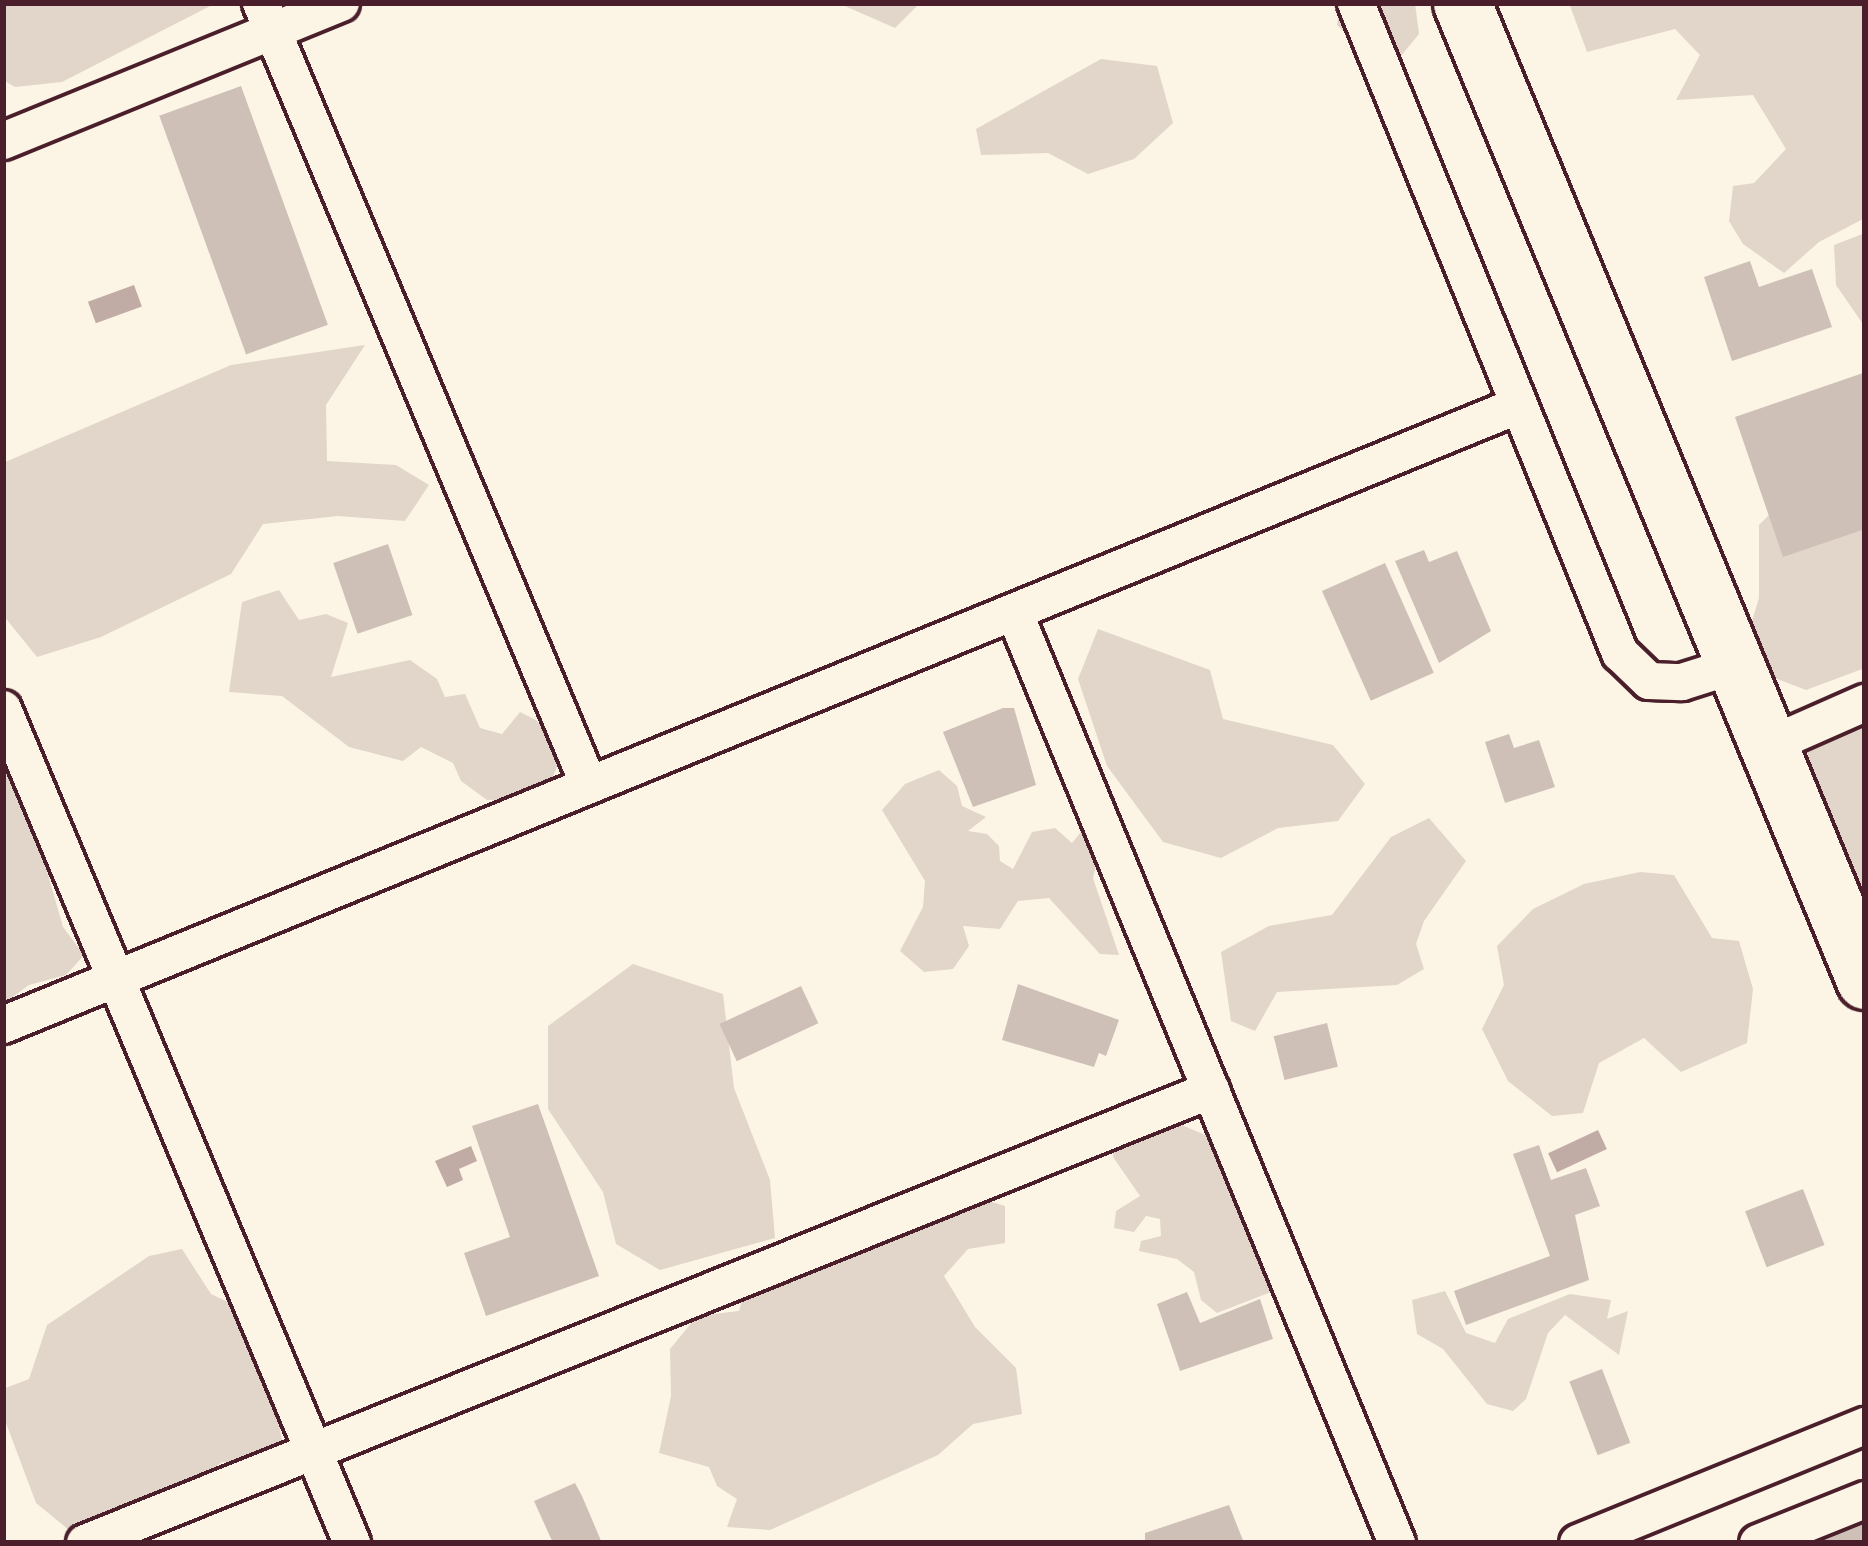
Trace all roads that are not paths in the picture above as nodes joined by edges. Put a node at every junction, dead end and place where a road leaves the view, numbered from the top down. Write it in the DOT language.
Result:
graph roads {
  1 [pos="340,3"];
  2 [pos="1356,3"];
  3 [pos="1462,3"];
  4 [pos="267,17"];
  5 [pos="3,141"];
  6 [pos="1520,405"];
  7 [pos="1015,614"];
  8 [pos="1739,664"];
  9 [pos="1865,703"];
  10 [pos="3,710"];
  11 [pos="1772,744"];
  12 [pos="589,784"];
  13 [pos="117,974"];
  14 [pos="1865,980"];
  15 [pos="3,1025"];
  16 [pos="1211,1090"];
  17 [pos="1865,1426"];
  18 [pos="314,1451"];
  19 [pos="1865,1500"];
  20 [pos="85,1543"];
  21 [pos="352,1543"];
  22 [pos="1397,1543"];
  23 [pos="1578,1543"];
  24 [pos="1758,1543"];
  1 -- 4 [label="street"];
  2 -- 6 [label="street"];
  3 -- 8 [label="main road"];
  4 -- 5 [label="street"];
  4 -- 12 [label="street"];
  6 -- 7 [label="street"];
  6 -- 8 [label="street"];
  7 -- 12 [label="street"];
  7 -- 16 [label="street"];
  8 -- 11 [label="main road"];
  9 -- 11 [label="street"];
  10 -- 13 [label="street"];
  11 -- 14 [label="main road"];
  12 -- 13 [label="street"];
  13 -- 15 [label="street"];
  13 -- 18 [label="street"];
  16 -- 18 [label="street"];
  16 -- 22 [label="street"];
  17 -- 23 [label="street"];
  18 -- 20 [label="street"];
  18 -- 21 [label="street"];
  19 -- 24 [label="street"];
}
